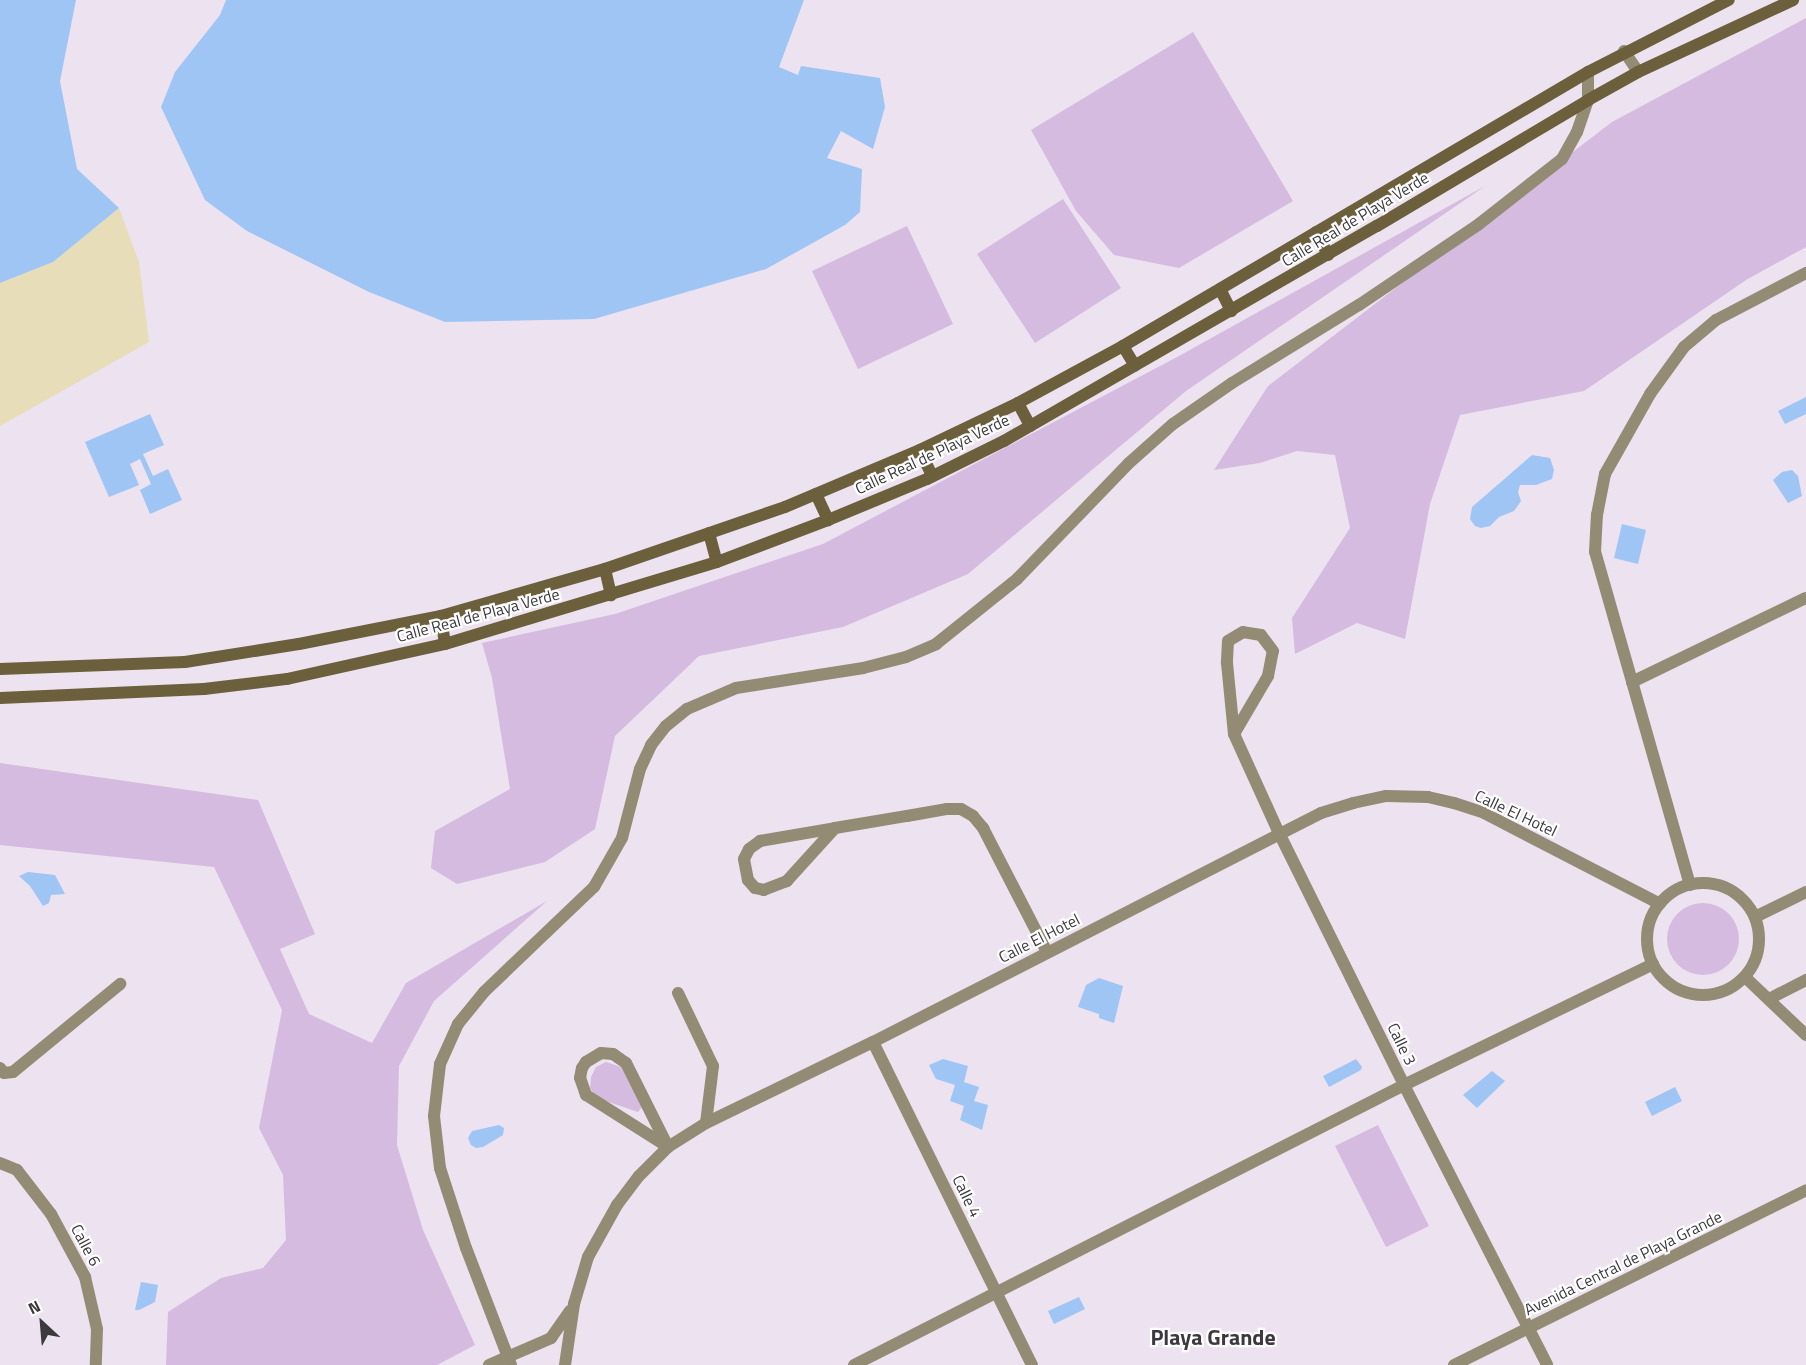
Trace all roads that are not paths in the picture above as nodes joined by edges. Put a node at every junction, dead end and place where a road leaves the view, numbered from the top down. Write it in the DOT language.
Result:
graph roads {
  1 [pos="1729,0"];
  2 [pos="1793,0"];
  3 [pos="1624,51"];
  4 [pos="1588,72"];
  5 [pos="1638,72"];
  6 [pos="1588,100"];
  7 [pos="1316,232"];
  8 [pos="1328,255"];
  9 [pos="1806,273"];
  10 [pos="1220,289"];
  11 [pos="1231,311"];
  12 [pos="1123,346"];
  13 [pos="1134,366"];
  14 [pos="1018,404"];
  15 [pos="1030,426"];
  16 [pos="920,450"];
  17 [pos="932,476"];
  18 [pos="816,494"];
  19 [pos="828,520"];
  20 [pos="709,533"];
  21 [pos="717,562"];
  22 [pos="605,569"];
  23 [pos="612,595"];
  24 [pos="1806,598"];
  25 [pos="441,616"];
  26 [pos="445,644"];
  27 [pos="0,669"];
  28 [pos="1632,682"];
  29 [pos="0,698"];
  30 [pos="1234,734"];
  31 [pos="835,828"];
  32 [pos="1279,833"];
  33 [pos="1690,885"];
  34 [pos="1806,892"];
  35 [pos="1660,904"];
  36 [pos="1755,917"];
  37 [pos="1047,952"];
  38 [pos="1653,964"];
  39 [pos="1745,977"];
  40 [pos="1806,980"];
  41 [pos="120,984"];
  42 [pos="678,993"];
  43 [pos="1769,999"];
  44 [pos="1806,1035"];
  45 [pos="873,1042"];
  46 [pos="0,1068"];
  47 [pos="1404,1085"];
  48 [pos="706,1123"];
  49 [pos="668,1147"];
  50 [pos="0,1163"];
  51 [pos="1806,1190"];
  52 [pos="997,1294"];
  53 [pos="574,1305"];
  54 [pos="1528,1328"];
  55 [pos="509,1361"];
  56 [pos="96,1365"];
  57 [pos="489,1365"];
  58 [pos="565,1365"];
  59 [pos="854,1365"];
  60 [pos="1032,1365"];
  61 [pos="1454,1365"];
  62 [pos="1548,1365"];
  1 -- 3 [label="street, Calle Real de Playa Verde"];
  2 -- 5 [label="street, Calle Real de Playa Verde"];
  3 -- 4 [label="street, Calle Real de Playa Verde"];
  3 -- 5 [label="street"];
  4 -- 6 [label="street"];
  4 -- 7 [label="street, Calle Real de Playa Verde"];
  5 -- 6 [label="street, Calle Real de Playa Verde"];
  6 -- 8 [label="street, Calle Real de Playa Verde"];
  6 -- 55 [label="street"];
  7 -- 8 [label="street"];
  7 -- 10 [label="street, Calle Real de Playa Verde"];
  8 -- 11 [label="street, Calle Real de Playa Verde"];
  9 -- 28 [label="street"];
  10 -- 11 [label="street"];
  10 -- 12 [label="street, Calle Real de Playa Verde"];
  11 -- 13 [label="street, Calle Real de Playa Verde"];
  12 -- 13 [label="street"];
  12 -- 14 [label="street, Calle Real de Playa Verde"];
  13 -- 15 [label="street, Calle Real de Playa Verde"];
  14 -- 15 [label="street"];
  14 -- 16 [label="street, Calle Real de Playa Verde"];
  15 -- 17 [label="street, Calle Real de Playa Verde"];
  16 -- 17 [label="street"];
  16 -- 18 [label="street, Calle Real de Playa Verde"];
  17 -- 19 [label="street, Calle Real de Playa Verde"];
  18 -- 19 [label="street"];
  18 -- 20 [label="street, Calle Real de Playa Verde"];
  19 -- 21 [label="street, Calle Real de Playa Verde"];
  20 -- 21 [label="street"];
  20 -- 22 [label="street, Calle Real de Playa Verde"];
  21 -- 23 [label="street, Calle Real de Playa Verde"];
  22 -- 23 [label="street"];
  22 -- 25 [label="street, Calle Real de Playa Verde"];
  23 -- 26 [label="street, Calle Real de Playa Verde"];
  24 -- 28 [label="street"];
  25 -- 26 [label="street"];
  25 -- 27 [label="street, Calle Real de Playa Verde"];
  26 -- 29 [label="street, Calle Real de Playa Verde"];
  28 -- 33 [label="street"];
  30 -- 30 [label="street, Calle 3"];
  30 -- 32 [label="street, Calle 3"];
  31 -- 31 [label="street"];
  31 -- 37 [label="street"];
  32 -- 35 [label="street, Calle El Hotel"];
  32 -- 37 [label="street, Calle El Hotel"];
  32 -- 47 [label="street, Calle 3"];
  33 -- 35 [label="street"];
  33 -- 36 [label="street"];
  34 -- 36 [label="street"];
  35 -- 38 [label="street"];
  36 -- 39 [label="street"];
  37 -- 45 [label="street, Calle El Hotel"];
  38 -- 39 [label="street"];
  38 -- 47 [label="street"];
  39 -- 43 [label="street"];
  40 -- 43 [label="street"];
  41 -- 46 [label="street"];
  42 -- 48 [label="street"];
  43 -- 44 [label="street"];
  45 -- 48 [label="street, Calle El Hotel"];
  45 -- 52 [label="street, Calle 4"];
  47 -- 52 [label="street"];
  47 -- 54 [label="street, Calle 3"];
  48 -- 49 [label="street, Calle El Hotel"];
  49 -- 49 [label="street"];
  49 -- 53 [label="street, Calle El Hotel"];
  50 -- 56 [label="street, Calle 6"];
  51 -- 54 [label="street, Avenida Central de Playa Grande"];
  52 -- 59 [label="street"];
  52 -- 60 [label="street, Calle 4"];
  53 -- 55 [label="street"];
  53 -- 58 [label="street, Calle El Hotel"];
  54 -- 61 [label="street, Avenida Central de Playa Grande"];
  54 -- 62 [label="street, Calle 3"];
  55 -- 57 [label="street"];
}
